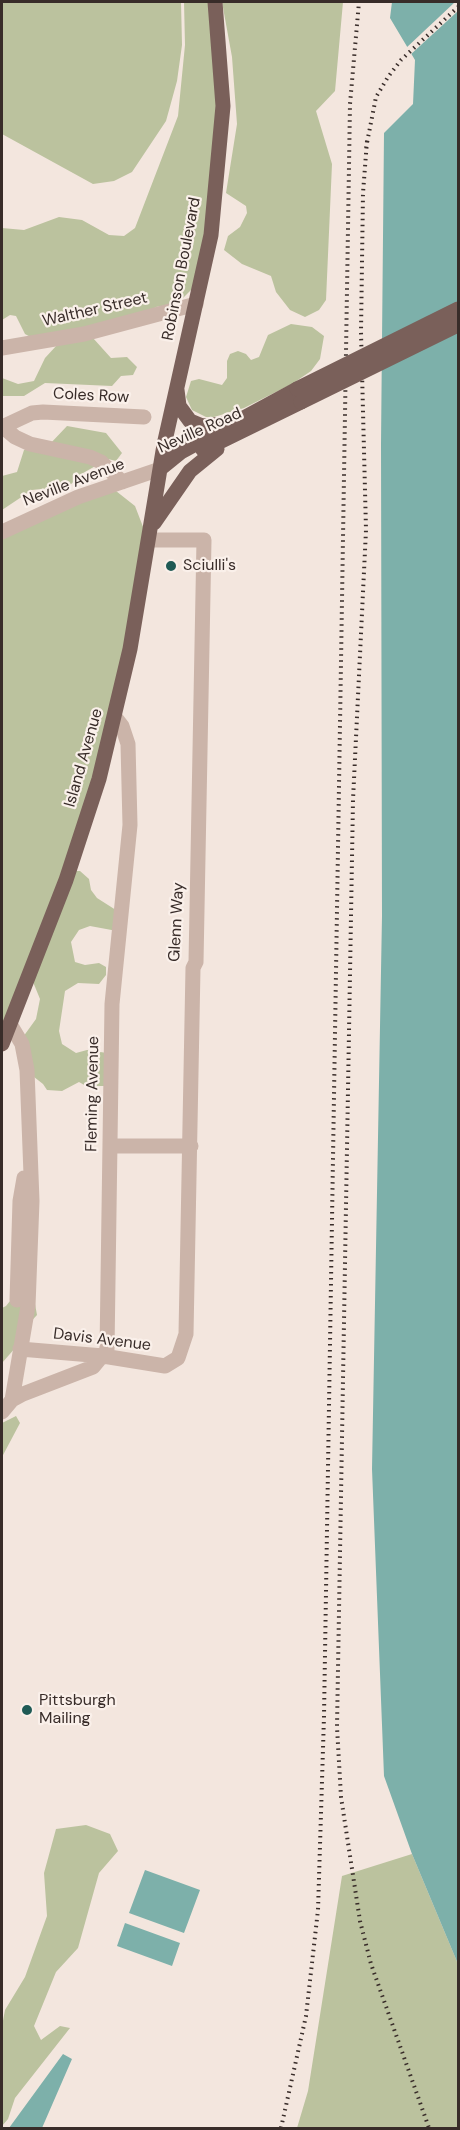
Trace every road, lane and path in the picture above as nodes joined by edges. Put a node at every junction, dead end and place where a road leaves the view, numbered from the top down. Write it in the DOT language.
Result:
graph roads {
  1 [pos="215,2"];
  2 [pos="196,304"];
  3 [pos="459,309"];
  4 [pos="459,325"];
  5 [pos="2,348"];
  6 [pos="177,381"];
  7 [pos="299,395"];
  8 [pos="144,417"];
  9 [pos="237,420"];
  10 [pos="2,426"];
  11 [pos="253,427"];
  12 [pos="160,469"];
  13 [pos="122,482"];
  14 [pos="2,532"];
  15 [pos="149,534"];
  16 [pos="115,717"];
  17 [pos="10,1024"];
  18 [pos="2,1044"];
  19 [pos="110,1146"];
  20 [pos="190,1146"];
  21 [pos="28,1151"];
  22 [pos="16,1300"];
  23 [pos="20,1349"];
  24 [pos="103,1356"];
  25 [pos="178,1358"];
  26 [pos="7,1406"];
  1 -- 2 [label="main road, Robinson Boulevard"];
  2 -- 5 [label="street, Walther Street"];
  2 -- 6 [label="main road, Robinson Boulevard"];
  3 -- 7 [label="main road, Neville Road, bridge"];
  4 -- 7 [label="main road, Neville Road, bridge"];
  6 -- 9 [label="main road"];
  6 -- 12 [label="main road, Robinson Boulevard"];
  7 -- 9 [label="main road, Neville Road"];
  7 -- 11 [label="main road, Neville Road"];
  8 -- 10 [label="street, Coles Row"];
  9 -- 12 [label="main road, Neville Road"];
  10 -- 13 [label="street, Coles Row"];
  11 -- 12 [label="main road, Neville Road"];
  11 -- 15 [label="main road"];
  12 -- 13 [label="street, Neville Avenue"];
  12 -- 15 [label="main road, Island Avenue"];
  13 -- 14 [label="street, Neville Avenue"];
  15 -- 16 [label="main road, Island Avenue"];
  15 -- 20 [label="street, Glenn Way"];
  16 -- 17 [label="main road, Island Avenue"];
  16 -- 19 [label="street, Fleming Avenue"];
  17 -- 18 [label="main road, Island Avenue"];
  17 -- 21 [label="street"];
  19 -- 20 [label="street"];
  19 -- 24 [label="street, Fleming Avenue"];
  20 -- 25 [label="street, Glenn Way"];
  21 -- 22 [label="street"];
  21 -- 23 [label="street"];
  23 -- 24 [label="street, Davis Avenue"];
  23 -- 26 [label="street"];
  24 -- 25 [label="street, Davis Avenue"];
  24 -- 26 [label="street"];
}
